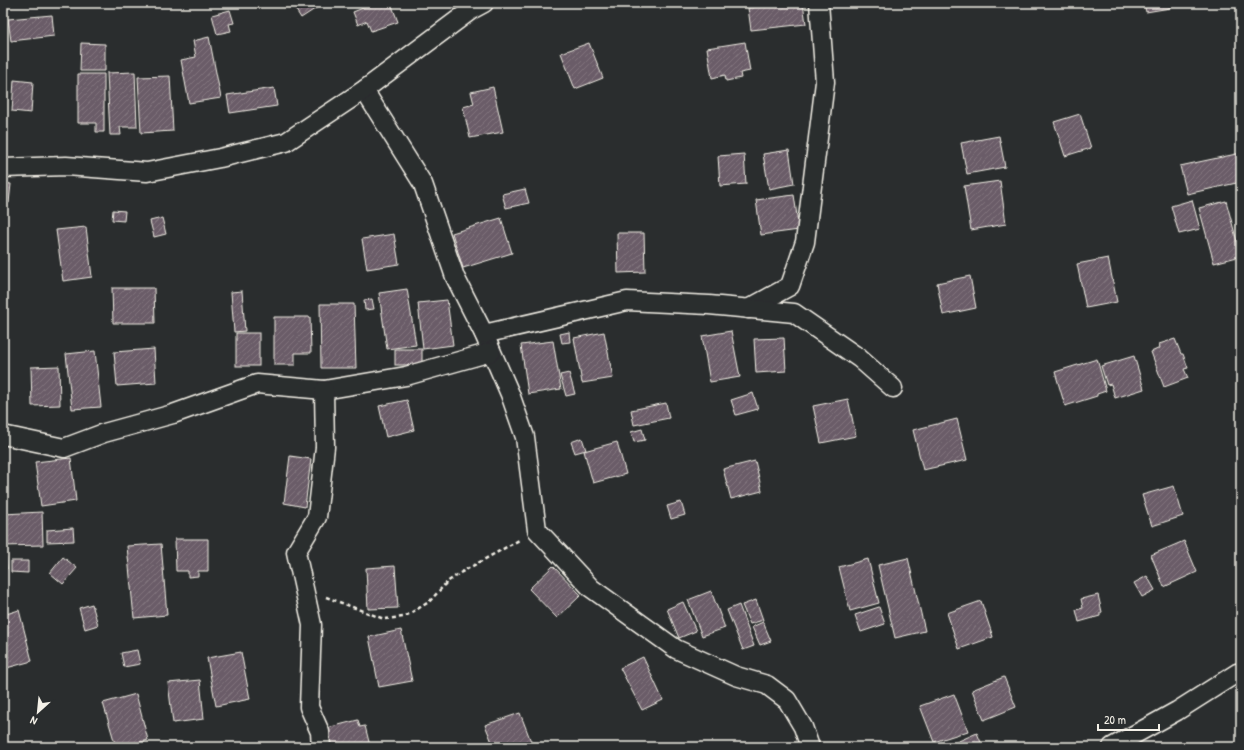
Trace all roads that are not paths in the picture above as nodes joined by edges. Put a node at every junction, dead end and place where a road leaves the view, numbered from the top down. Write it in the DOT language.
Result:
graph roads {
  1 [pos="484,3"];
  2 [pos="819,3"];
  3 [pos="364,90"];
  4 [pos="3,168"];
  5 [pos="748,308"];
  6 [pos="484,334"];
  7 [pos="491,352"];
  8 [pos="893,388"];
  9 [pos="324,390"];
  10 [pos="3,435"];
  11 [pos="1241,672"];
  12 [pos="321,747"];
  13 [pos="810,747"];
  14 [pos="1112,747"];
  1 -- 3 [label="street"];
  2 -- 5 [label="street"];
  3 -- 4 [label="street"];
  3 -- 6 [label="street"];
  5 -- 6 [label="street"];
  5 -- 8 [label="street"];
  6 -- 7 [label="street"];
  7 -- 9 [label="street"];
  7 -- 13 [label="street"];
  9 -- 10 [label="street"];
  9 -- 12 [label="street"];
  11 -- 14 [label="street"];
}
